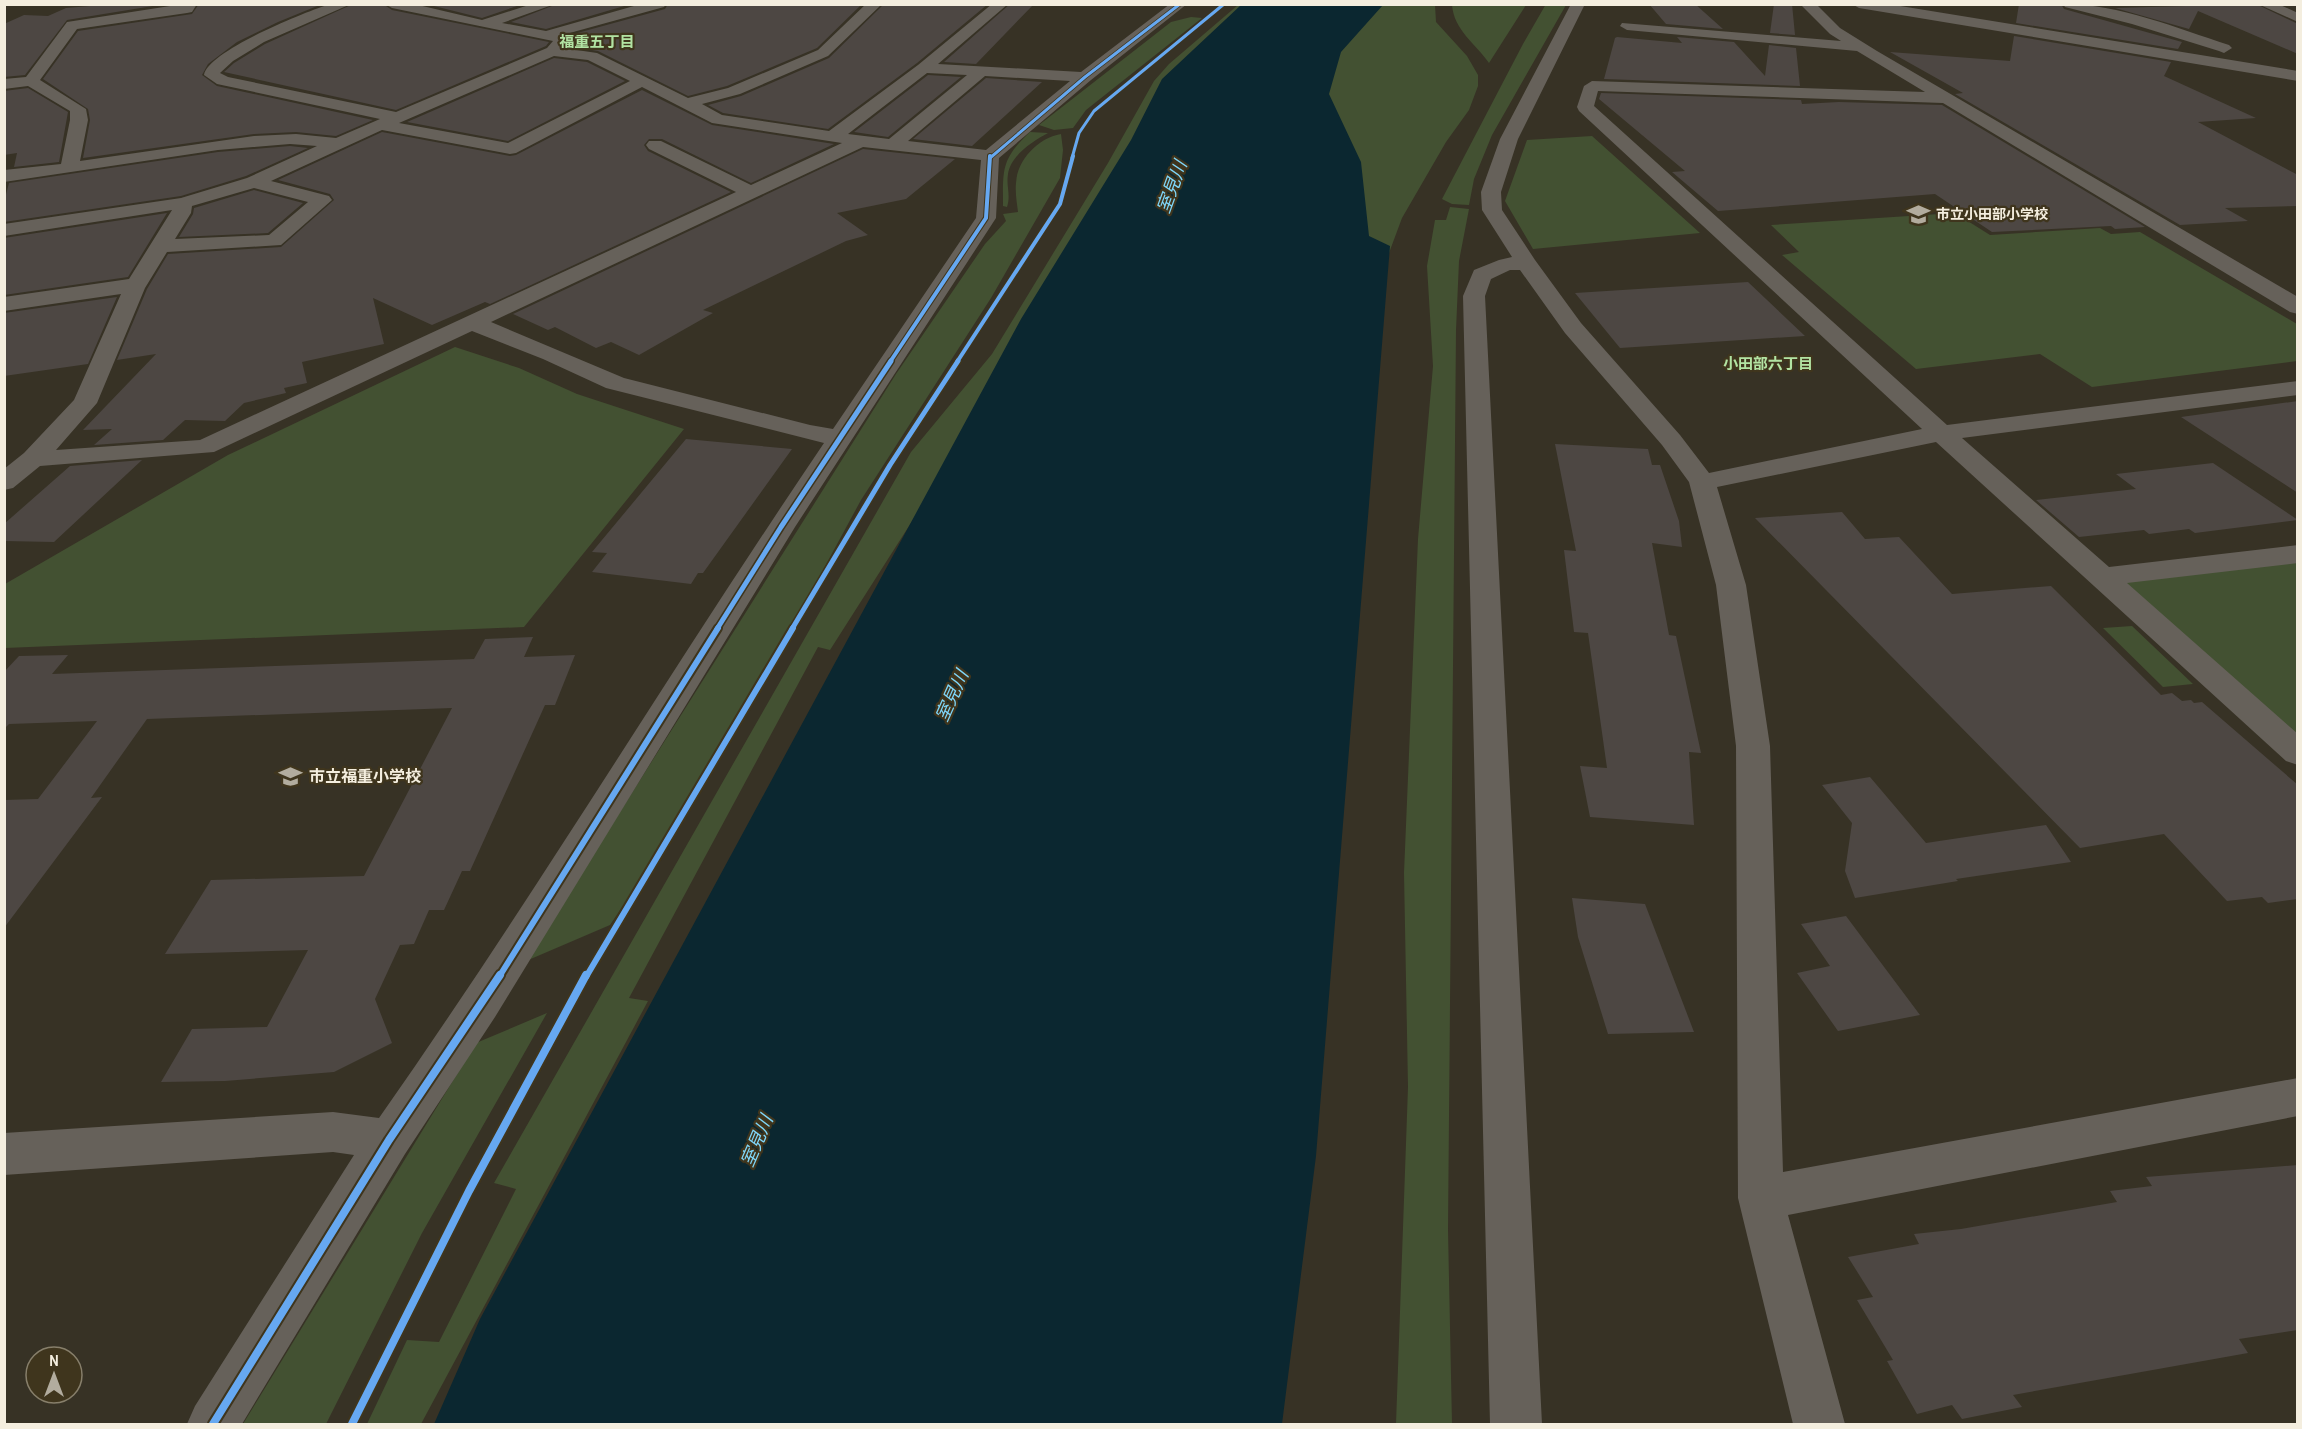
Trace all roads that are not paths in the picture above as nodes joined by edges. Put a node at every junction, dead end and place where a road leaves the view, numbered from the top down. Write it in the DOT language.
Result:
graph roads {
  1 [pos="190,4"];
  2 [pos="344,4"];
  3 [pos="392,4"];
  4 [pos="548,4"];
  5 [pos="659,4"];
  6 [pos="876,4"];
  7 [pos="1001,4"];
  8 [pos="1180,4"];
  9 [pos="1578,4"];
  10 [pos="1807,4"];
  11 [pos="1859,4"];
  12 [pos="2070,4"];
  13 [pos="2265,4"];
  14 [pos="2298,18"];
  15 [pos="483,24"];
  16 [pos="1627,26"];
  17 [pos="549,43"];
  18 [pos="1861,48"];
  19 [pos="924,68"];
  20 [pos="982,71"];
  21 [pos="2298,75"];
  22 [pos="1085,77"];
  23 [pos="31,81"];
  24 [pos="642,81"];
  25 [pos="4,84"];
  26 [pos="1943,98"];
  27 [pos="687,103"];
  28 [pos="400,118"];
  29 [pos="381,125"];
  30 [pos="832,137"];
  31 [pos="861,141"];
  32 [pos="338,143"];
  33 [pos="655,145"];
  34 [pos="893,145"];
  35 [pos="990,156"];
  36 [pos="69,168"];
  37 [pos="4,176"];
  38 [pos="254,182"];
  39 [pos="750,192"];
  40 [pos="183,203"];
  41 [pos="4,230"];
  42 [pos="160,246"];
  43 [pos="1526,263"];
  44 [pos="135,285"];
  45 [pos="4,304"];
  46 [pos="2298,307"];
  47 [pos="470,322"];
  48 [pos="2298,388"];
  49 [pos="1941,433"];
  50 [pos="840,438"];
  51 [pos="33,459"];
  52 [pos="4,482"];
  53 [pos="1702,482"];
  54 [pos="2298,554"];
  55 [pos="2103,577"];
  56 [pos="2298,753"];
  57 [pos="2298,1097"];
  58 [pos="389,1140"];
  59 [pos="4,1154"];
  60 [pos="1761,1198"];
  61 [pos="213,1425"];
  62 [pos="1516,1425"];
  63 [pos="1819,1425"];
  1 -- 23 [label="street"];
  2 -- 28 [label="street"];
  3 -- 15 [label="street"];
  4 -- 15 [label="street"];
  5 -- 17 [label="street"];
  6 -- 27 [label="street"];
  7 -- 19 [label="street"];
  8 -- 22 [label="street"];
  9 -- 43 [label="street"];
  10 -- 18 [label="street"];
  11 -- 21 [label="street"];
  12 -- 21 [label="street"];
  13 -- 14 [label="street"];
  15 -- 17 [label="street"];
  16 -- 18 [label="street"];
  17 -- 24 [label="street"];
  17 -- 28 [label="street"];
  18 -- 26 [label="street"];
  19 -- 20 [label="street"];
  19 -- 30 [label="street"];
  20 -- 22 [label="street"];
  20 -- 34 [label="street"];
  22 -- 35 [label="street"];
  23 -- 25 [label="street"];
  23 -- 36 [label="street"];
  24 -- 27 [label="street"];
  24 -- 29 [label="street"];
  26 -- 46 [label="street"];
  26 -- 49 [label="street"];
  27 -- 30 [label="street"];
  28 -- 29 [label="street"];
  29 -- 32 [label="street"];
  30 -- 31 [label="street"];
  31 -- 34 [label="street"];
  31 -- 39 [label="street"];
  32 -- 36 [label="street"];
  32 -- 38 [label="street"];
  33 -- 39 [label="street"];
  34 -- 35 [label="street"];
  35 -- 50 [label="street"];
  36 -- 37 [label="street"];
  38 -- 40 [label="street"];
  38 -- 42 [label="street"];
  39 -- 47 [label="street"];
  40 -- 41 [label="street"];
  40 -- 42 [label="street"];
  42 -- 44 [label="street"];
  43 -- 53 [label="street"];
  43 -- 62 [label="street"];
  44 -- 45 [label="street"];
  44 -- 51 [label="street"];
  47 -- 50 [label="street"];
  47 -- 51 [label="street"];
  48 -- 49 [label="street"];
  49 -- 53 [label="street"];
  49 -- 55 [label="street"];
  50 -- 58 [label="street"];
  51 -- 52 [label="street"];
  53 -- 60 [label="street"];
  54 -- 55 [label="street"];
  55 -- 56 [label="street"];
  57 -- 60 [label="street"];
  58 -- 59 [label="street"];
  58 -- 61 [label="street"];
  60 -- 63 [label="street"];
}
